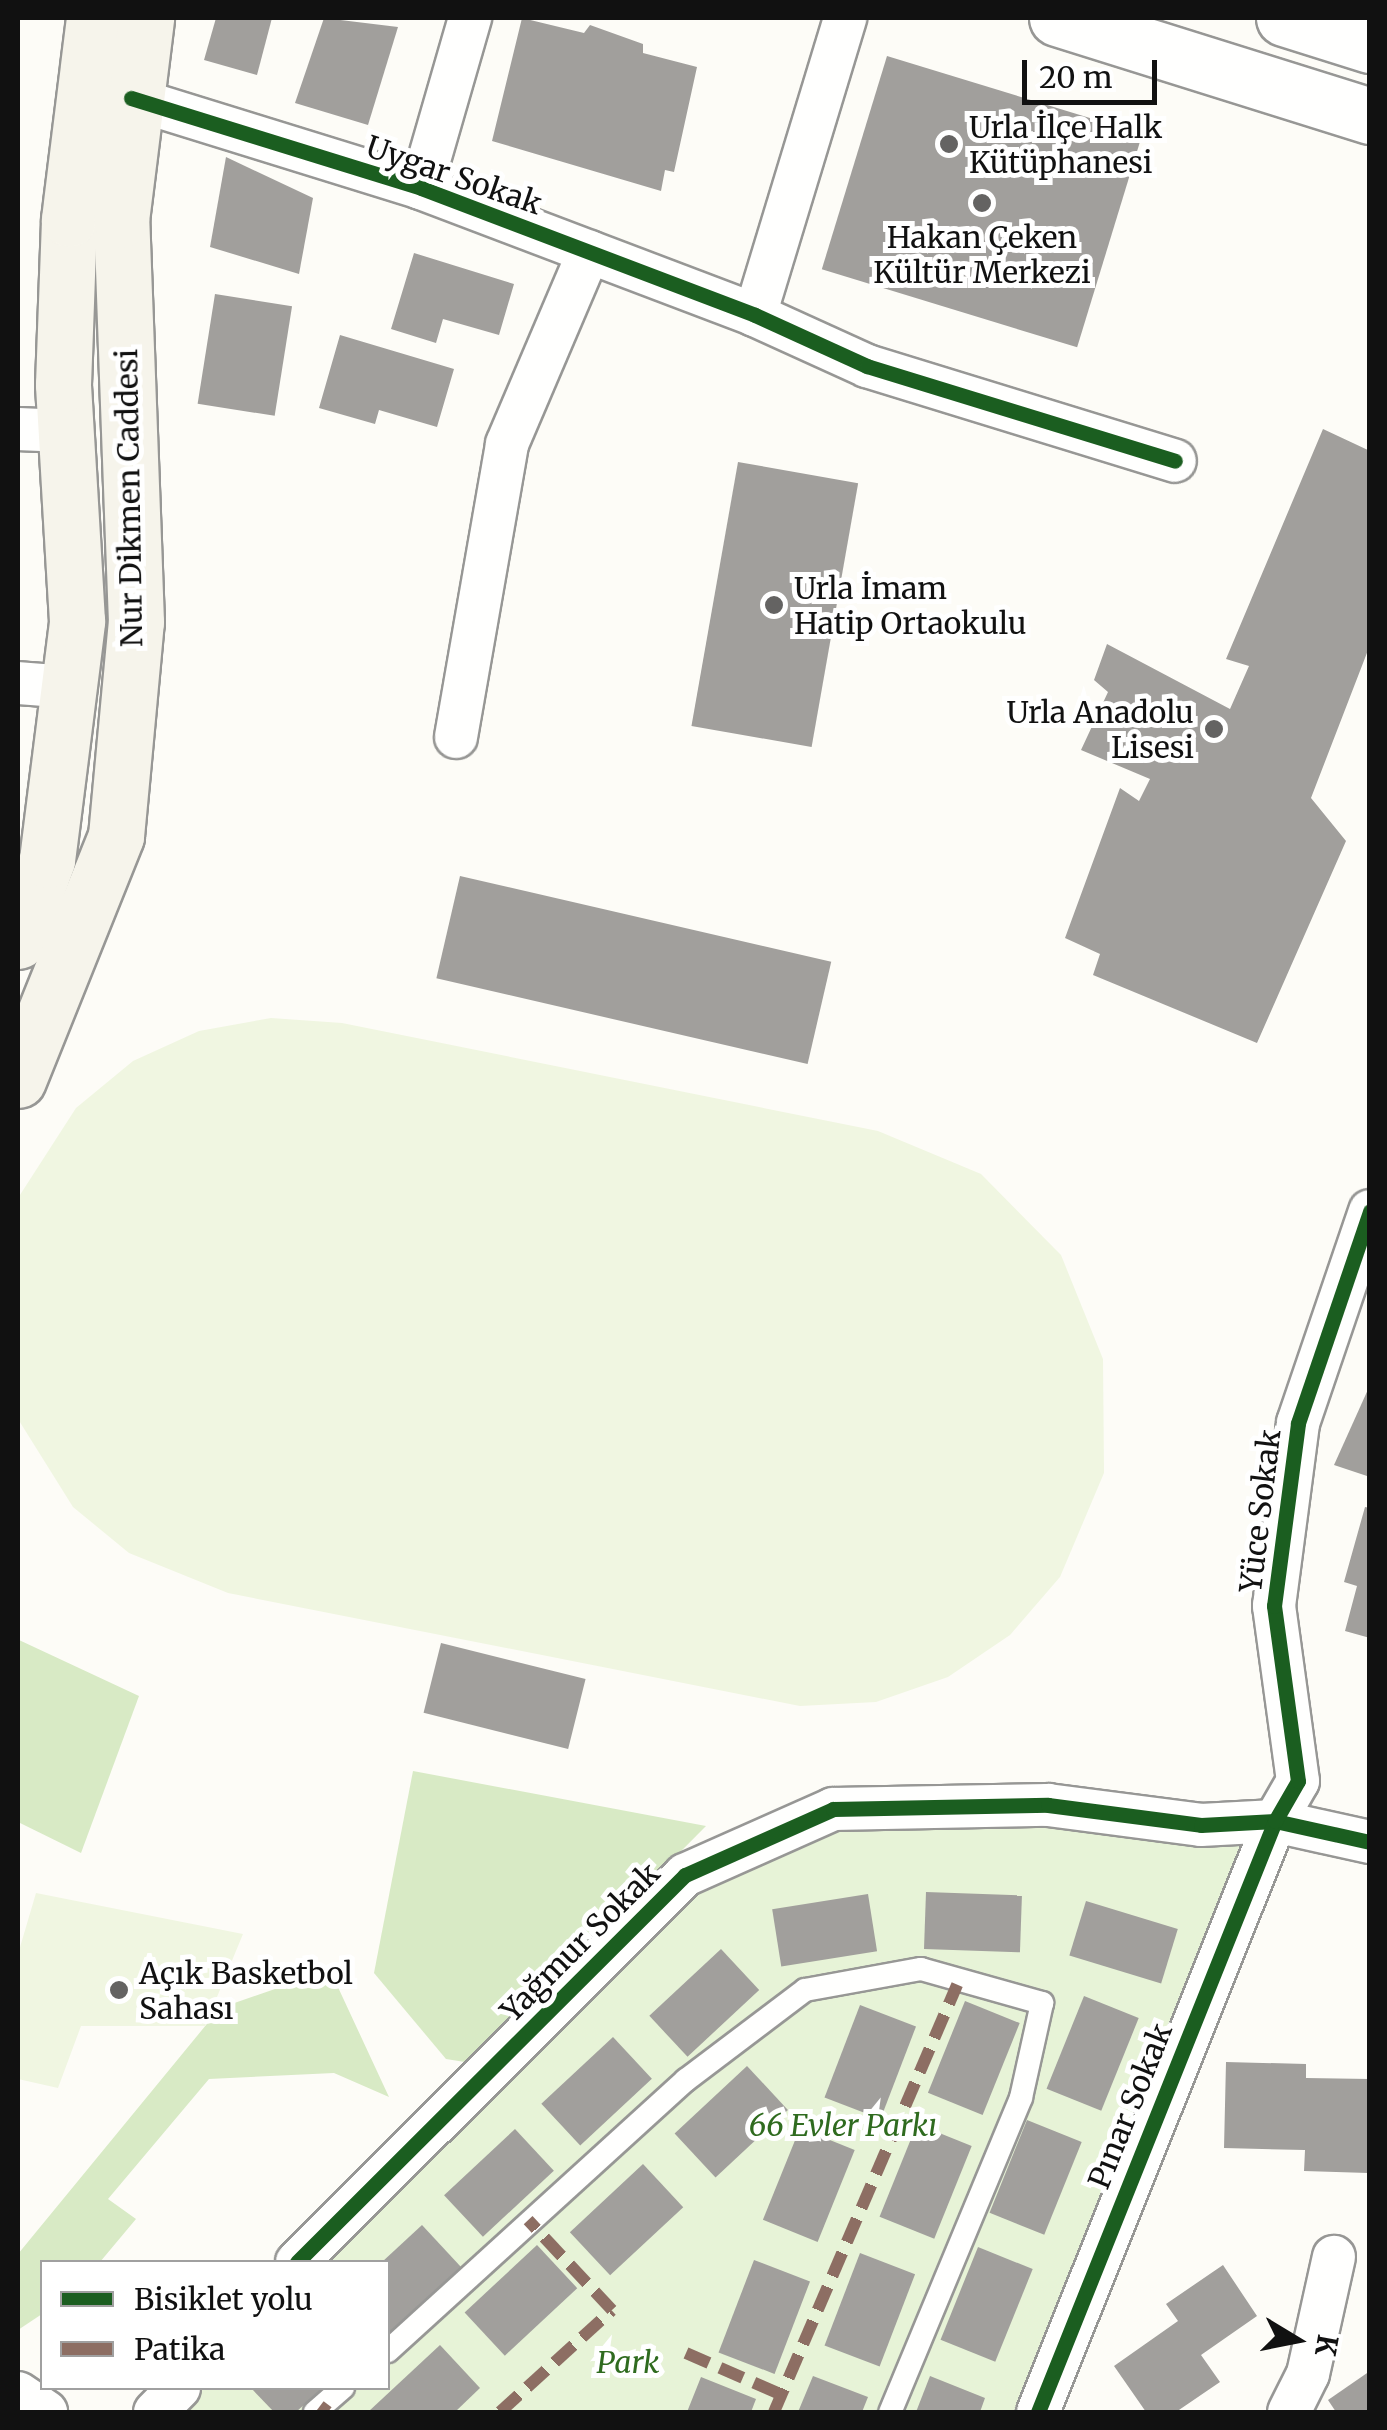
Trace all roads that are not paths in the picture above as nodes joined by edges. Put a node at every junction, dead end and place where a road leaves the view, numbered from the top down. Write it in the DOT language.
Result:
graph roads {
  1 [pos="94,18"];
  2 [pos="146,18"];
  3 [pos="470,18"];
  4 [pos="845,18"];
  5 [pos="1057,18"];
  6 [pos="1284,18"];
  7 [pos="1370,44"];
  8 [pos="131,98"];
  9 [pos="1370,116"];
  10 [pos="420,188"];
  11 [pos="589,252"];
  12 [pos="756,315"];
  13 [pos="40,430"];
  14 [pos="1175,461"];
  15 [pos="43,685"];
  16 [pos="456,738"];
  17 [pos="18,942"];
  18 [pos="18,1080"];
  19 [pos="1370,1211"];
  20 [pos="1275,1821"];
  21 [pos="1370,1842"];
  22 [pos="1334,2257"];
  23 [pos="298,2260"];
  24 [pos="390,2349"];
  25 [pos="177,2390"];
  26 [pos="341,2390"];
  27 [pos="18,2392"];
  28 [pos="46,2412"];
  29 [pos="155,2412"];
  30 [pos="314,2412"];
  31 [pos="890,2412"];
  32 [pos="1038,2412"];
  33 [pos="1289,2412"];
  1 -- 13 [label="main road, Nur Dikmen Caddesi"];
  2 -- 8 [label="main road, Nur Dikmen Caddesi"];
  3 -- 10 [label="street"];
  4 -- 12 [label="street"];
  5 -- 9 [label="street"];
  6 -- 7 [label="street"];
  8 -- 10 [label="street, Uygar Sokak"];
  8 -- 18 [label="main road, Nur Dikmen Caddesi"];
  10 -- 11 [label="street, Uygar Sokak"];
  11 -- 12 [label="street, Uygar Sokak"];
  11 -- 16 [label="street"];
  12 -- 14 [label="street, Uygar Sokak"];
  13 -- 15 [label="main road, Nur Dikmen Caddesi"];
  15 -- 17 [label="main road, Nur Dikmen Caddesi"];
  19 -- 20 [label="street, Yüce Sokak"];
  20 -- 21 [label="street, Yağmur Sokak"];
  20 -- 23 [label="street, Yağmur Sokak"];
  20 -- 32 [label="street, Pınar Sokak"];
  22 -- 33 [label="street"];
  24 -- 31 [label="lane"];
  25 -- 29 [label="street"];
  26 -- 30 [label="lane"];
  27 -- 28 [label="street"];
}
